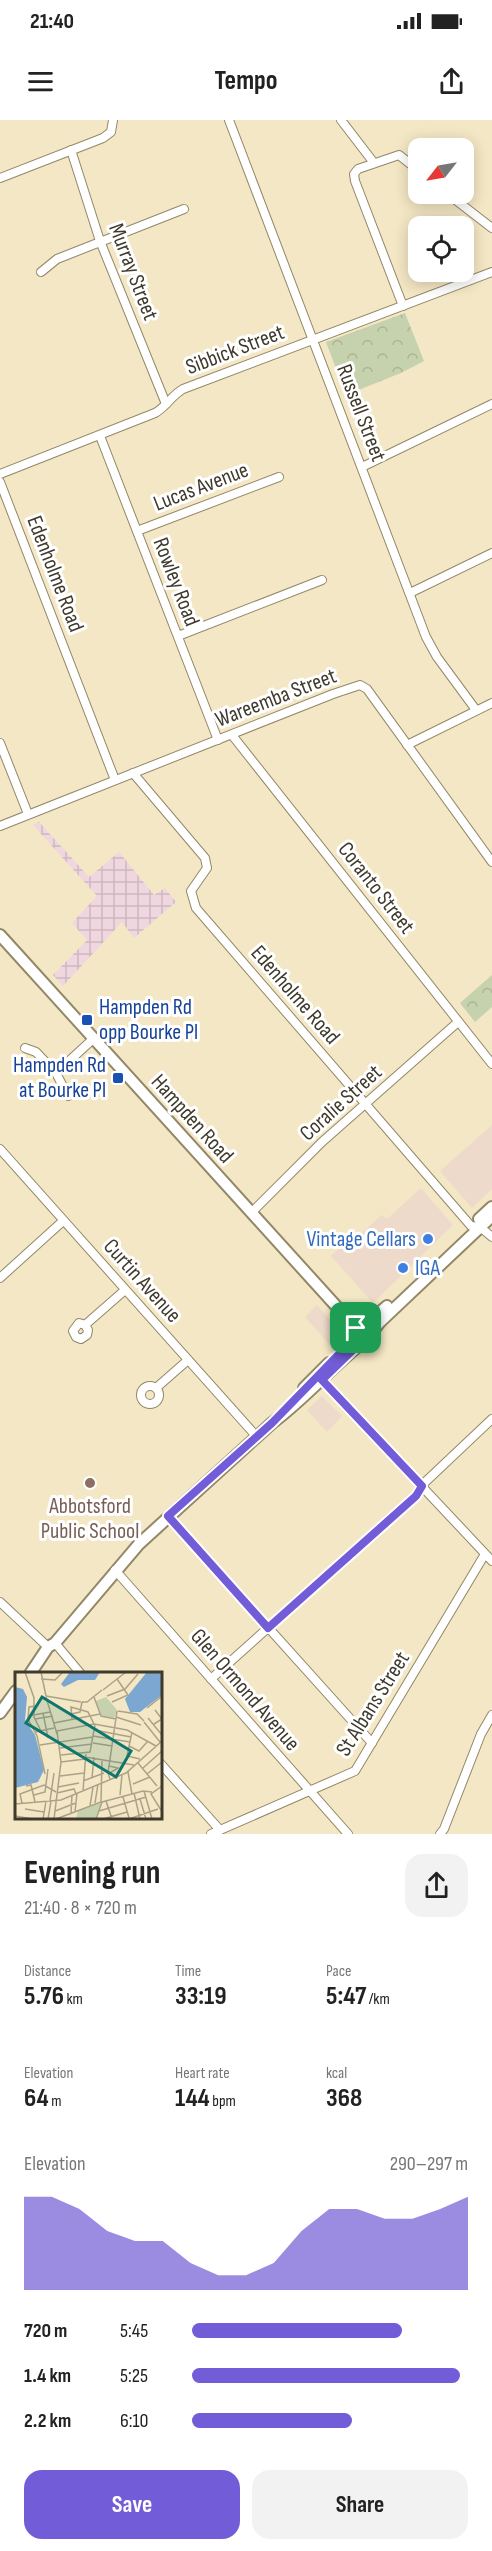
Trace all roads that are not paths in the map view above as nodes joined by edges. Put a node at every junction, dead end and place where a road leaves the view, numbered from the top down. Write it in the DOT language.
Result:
graph roads {
  1 [pos="113,120"];
  2 [pos="229,120"];
  3 [pos="341,120"];
  4 [pos="71,150"];
  5 [pos="408,162"];
  6 [pos="374,163"];
  7 [pos="0,178"];
  8 [pos="461,204"];
  9 [pos="184,209"];
  10 [pos="492,228"];
  11 [pos="100,241"];
  12 [pos="40,272"];
  13 [pos="492,272"];
  14 [pos="403,306"];
  15 [pos="314,339"];
  16 [pos="166,404"];
  17 [pos="492,404"];
  18 [pos="100,436"];
  19 [pos="362,467"];
  20 [pos="0,474"];
  21 [pos="279,477"];
  22 [pos="0,482"];
  23 [pos="137,531"];
  24 [pos="492,553"];
  25 [pos="322,580"];
  26 [pos="410,593"];
  27 [pos="178,636"];
  28 [pos="492,703"];
  29 [pos="476,710"];
  30 [pos="232,735"];
  31 [pos="218,740"];
  32 [pos="0,743"];
  33 [pos="407,745"];
  34 [pos="133,773"];
  35 [pos="115,780"];
  36 [pos="28,814"];
  37 [pos="0,826"];
  38 [pos="492,862"];
  39 [pos="0,935"];
  40 [pos="458,1022"];
  41 [pos="93,1039"];
  42 [pos="25,1048"];
  43 [pos="492,1064"];
  44 [pos="56,1073"];
  45 [pos="68,1096"];
  46 [pos="365,1104"];
  47 [pos="0,1149"];
  48 [pos="492,1207"];
  49 [pos="251,1214"];
  50 [pos="492,1216"];
  51 [pos="63,1221"];
  52 [pos="476,1227"];
  53 [pos="492,1237"];
  54 [pos="0,1278"];
  55 [pos="125,1290"];
  56 [pos="86,1325"];
  57 [pos="357,1329"];
  58 [pos="367,1338"];
  59 [pos="188,1360"];
  60 [pos="320,1378"];
  61 [pos="156,1388"];
  62 [pos="492,1419"];
  63 [pos="257,1437"];
  64 [pos="422,1486"];
  65 [pos="168,1516"];
  66 [pos="485,1554"];
  67 [pos="492,1561"];
  68 [pos="115,1570"];
  69 [pos="0,1602"];
  70 [pos="268,1628"];
  71 [pos="51,1645"];
  72 [pos="31,1672"];
  73 [pos="79,1672"];
  74 [pos="211,1679"];
  75 [pos="15,1692"];
  76 [pos="0,1713"];
  77 [pos="492,1715"];
  78 [pos="372,1743"];
  79 [pos="162,1765"];
  80 [pos="310,1791"];
  81 [pos="220,1830"];
  82 [pos="211,1834"];
  83 [pos="348,1834"];
  84 [pos="440,1834"];
  1 -- 4 [label="street"];
  2 -- 15 [label="street, Russell Street"];
  3 -- 6 [label="street"];
  4 -- 7 [label="street"];
  4 -- 11 [label="street, Murray Street"];
  5 -- 6 [label="street"];
  6 -- 14 [label="street"];
  8 -- 10 [label="street"];
  9 -- 11 [label="street"];
  11 -- 12 [label="street"];
  11 -- 16 [label="street, Murray Street"];
  13 -- 14 [label="street, Sibbick Street"];
  14 -- 15 [label="street, Sibbick Street"];
  15 -- 16 [label="street, Sibbick Street"];
  15 -- 19 [label="street, Russell Street"];
  16 -- 18 [label="street, Sibbick Street"];
  17 -- 19 [label="street"];
  18 -- 20 [label="street, Sibbick Street"];
  18 -- 23 [label="street, Rowley Road"];
  19 -- 26 [label="street, Russell Street"];
  21 -- 23 [label="street, Lucas Avenue"];
  22 -- 35 [label="street, Edenholme Road"];
  23 -- 27 [label="street, Rowley Road"];
  24 -- 26 [label="street"];
  25 -- 27 [label="street"];
  26 -- 29 [label="street, Russell Street"];
  27 -- 31 [label="street, Rowley Road"];
  28 -- 29 [label="street"];
  29 -- 33 [label="street"];
  30 -- 31 [label="street, Wareemba Street"];
  30 -- 33 [label="street, Wareemba Street"];
  30 -- 40 [label="street, Coranto Street"];
  31 -- 34 [label="street, Wareemba Street"];
  32 -- 36 [label="street"];
  33 -- 38 [label="street, Wareemba Street"];
  34 -- 35 [label="street, Wareemba Street"];
  34 -- 46 [label="street, Edenholme Road"];
  35 -- 36 [label="street, Wareemba Street"];
  36 -- 37 [label="street, Wareemba Street"];
  39 -- 41 [label="main road, Hampden Road"];
  40 -- 43 [label="street, Coranto Street"];
  40 -- 46 [label="street, Coralie Street"];
  41 -- 44 [label="street"];
  41 -- 49 [label="main road, Hampden Road"];
  42 -- 44 [label="street"];
  44 -- 45 [label="street"];
  46 -- 49 [label="street, Coralie Street"];
  46 -- 52 [label="street, Edenholme Road"];
  47 -- 51 [label="street, Curtin Avenue"];
  48 -- 52 [label="main road"];
  49 -- 57 [label="main road, Hampden Road"];
  50 -- 52 [label="main road"];
  51 -- 54 [label="street"];
  51 -- 55 [label="street, Curtin Avenue"];
  52 -- 53 [label="street, Edenholme Road"];
  52 -- 57 [label="main road"];
  52 -- 58 [label="main road"];
  55 -- 56 [label="street"];
  55 -- 59 [label="street, Curtin Avenue"];
  57 -- 58 [label="main road, Hampden Road"];
  57 -- 60 [label="main road"];
  58 -- 60 [label="main road"];
  59 -- 61 [label="street"];
  59 -- 63 [label="street, Curtin Avenue"];
  60 -- 63 [label="main road"];
  60 -- 64 [label="street"];
  62 -- 64 [label="street"];
  63 -- 65 [label="main road"];
  64 -- 66 [label="street"];
  64 -- 70 [label="street"];
  65 -- 68 [label="main road"];
  65 -- 70 [label="street"];
  66 -- 67 [label="street"];
  66 -- 78 [label="street, St Albans Street"];
  68 -- 71 [label="main road"];
  68 -- 74 [label="street, Glen Ormond Avenue"];
  69 -- 71 [label="street"];
  70 -- 74 [label="street"];
  70 -- 78 [label="street"];
  71 -- 72 [label="main road"];
  71 -- 73 [label="street"];
  74 -- 80 [label="street, Glen Ormond Avenue"];
  75 -- 76 [label="main road"];
  77 -- 84 [label="street"];
  78 -- 80 [label="street, St Albans Street"];
  79 -- 81 [label="street"];
  80 -- 81 [label="street, St Albans Street"];
  80 -- 83 [label="street, Glen Ormond Avenue"];
  81 -- 82 [label="street, St Albans Street"];
}
